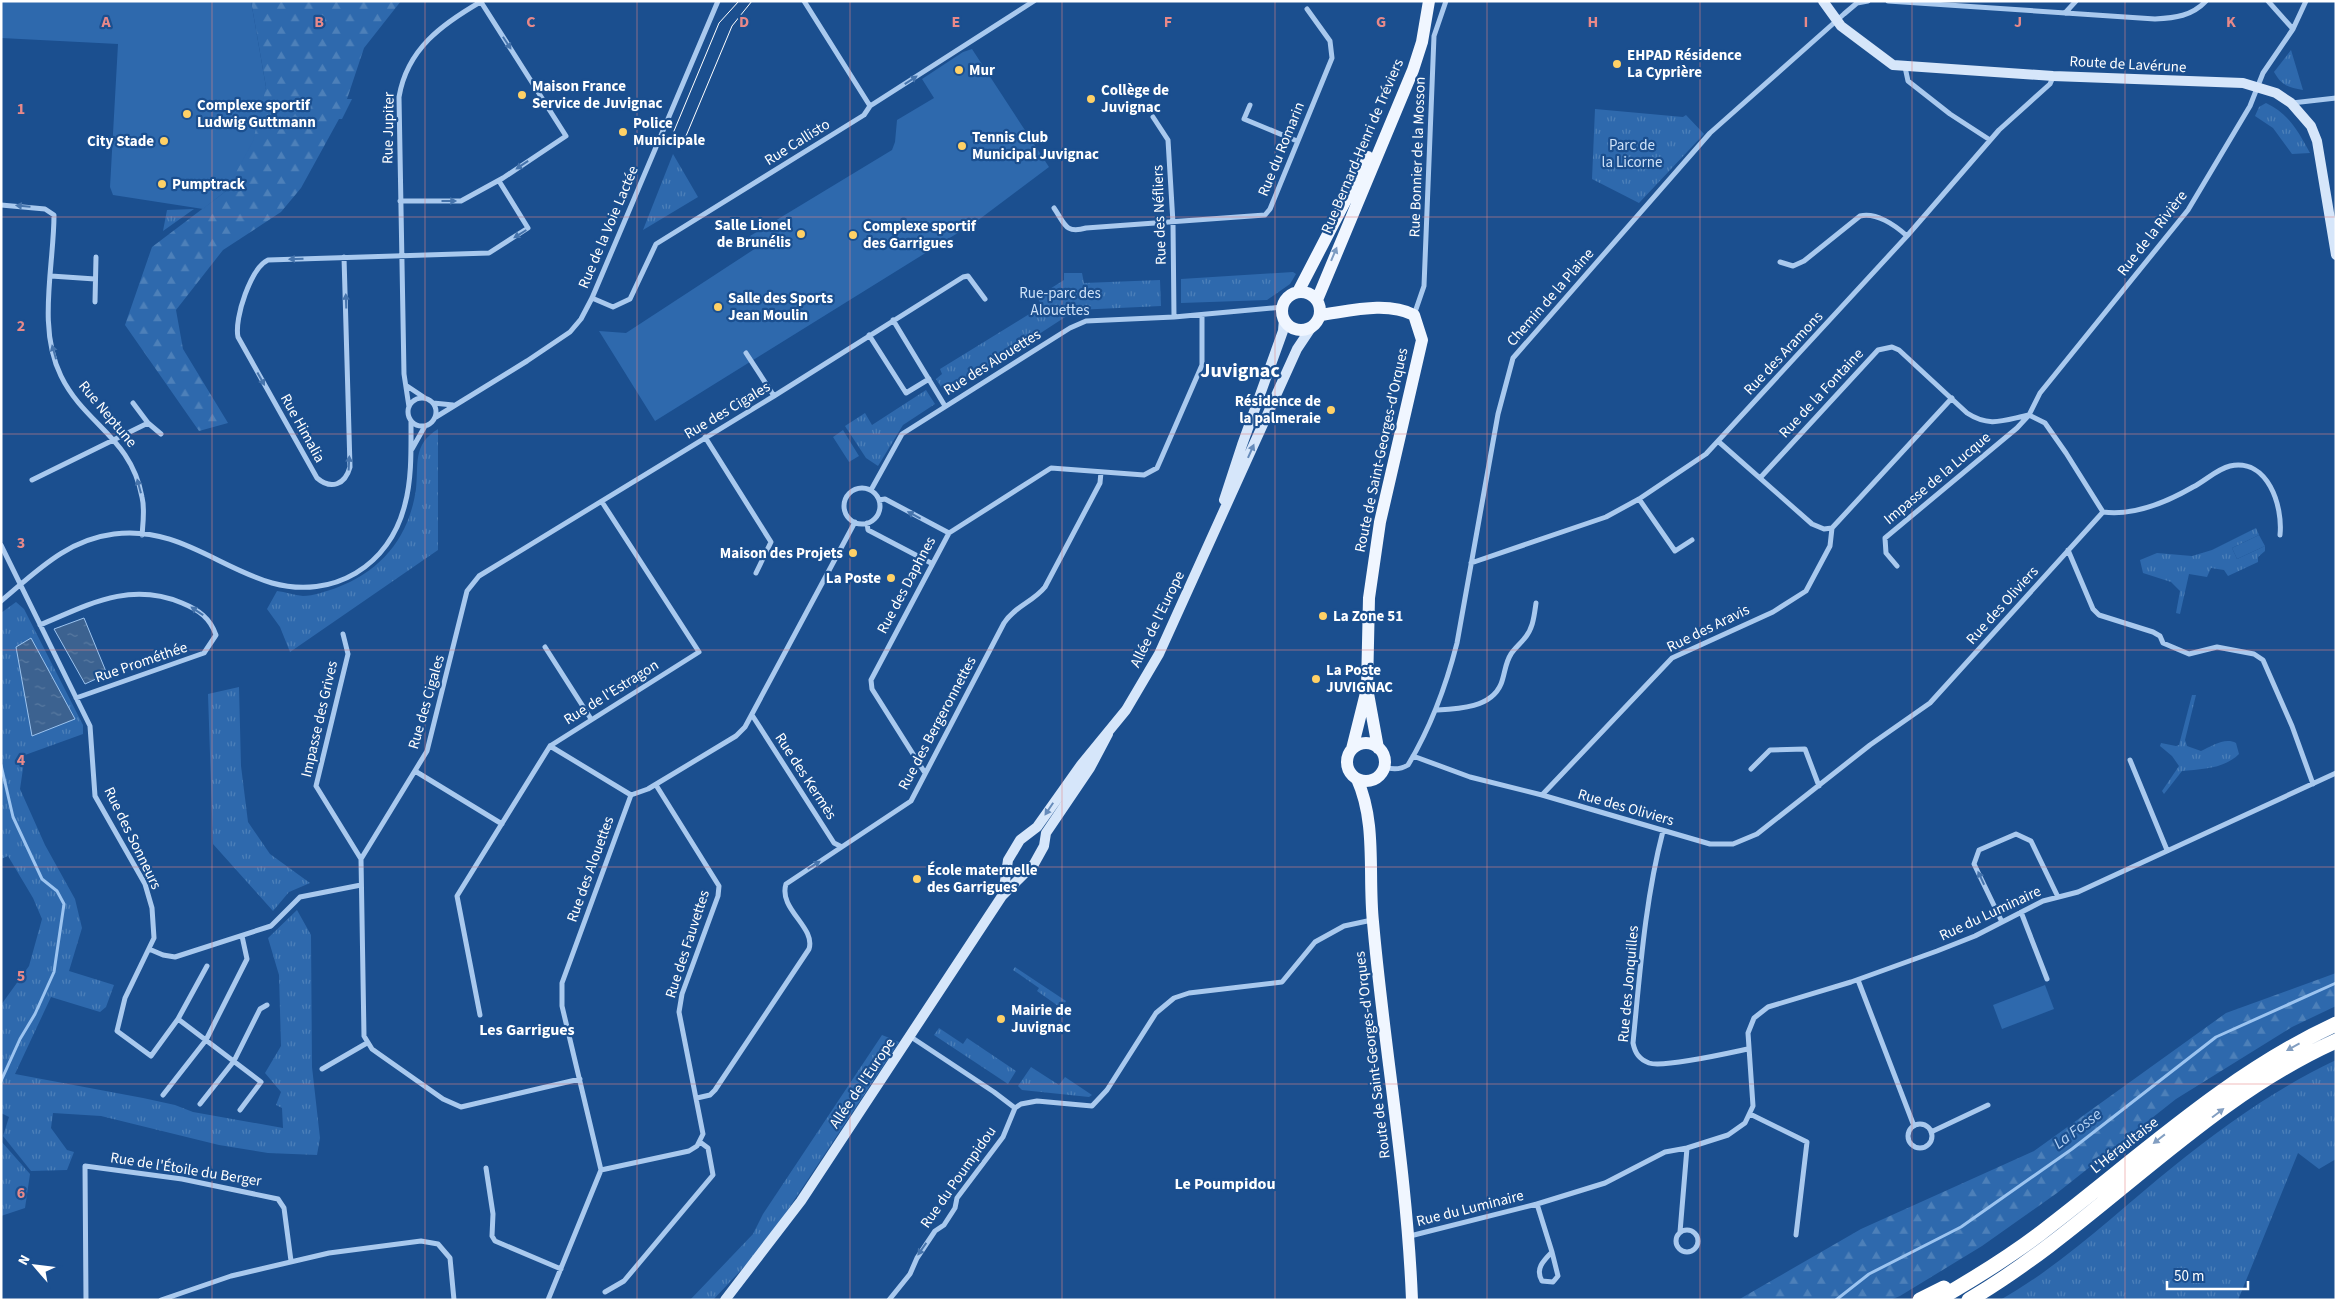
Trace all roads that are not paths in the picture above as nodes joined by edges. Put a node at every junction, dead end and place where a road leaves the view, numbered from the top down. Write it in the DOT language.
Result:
graph roads {
  1 [pos="718,1"];
  2 [pos="804,1"];
  3 [pos="1034,1"];
  4 [pos="1421,1"];
  5 [pos="1429,1"];
  6 [pos="1446,1"];
  7 [pos="1823,1"];
  8 [pos="1868,1"];
  9 [pos="1888,1"];
  10 [pos="2076,1"];
  11 [pos="2206,1"];
  12 [pos="2268,1"];
  13 [pos="2306,1"];
  14 [pos="481,2"];
  15 [pos="1940,3"];
  16 [pos="1307,9"];
  17 [pos="2064,13"];
  18 [pos="1836,21"];
  19 [pos="2293,29"];
  20 [pos="1905,66"];
  21 [pos="2053,76"];
  22 [pos="2258,86"];
  23 [pos="2336,98"];
  24 [pos="2291,103"];
  25 [pos="1250,105"];
  26 [pos="870,106"];
  27 [pos="1153,117"];
  28 [pos="1990,140"];
  29 [pos="1297,141"];
  30 [pos="499,181"];
  31 [pos="400,201"];
  32 [pos="1,205"];
  33 [pos="1054,208"];
  34 [pos="1173,223"];
  35 [pos="1907,236"];
  36 [pos="2336,255"];
  37 [pos="96,257"];
  38 [pos="344,257"];
  39 [pos="402,257"];
  40 [pos="1780,262"];
  41 [pos="51,276"];
  42 [pos="95,279"];
  43 [pos="1298,292"];
  44 [pos="592,298"];
  45 [pos="985,299"];
  46 [pos="1317,300"];
  47 [pos="95,302"];
  48 [pos="1283,313"];
  49 [pos="1202,315"];
  50 [pos="1320,315"];
  51 [pos="1414,315"];
  52 [pos="1174,317"];
  53 [pos="893,320"];
  54 [pos="1311,328"];
  55 [pos="868,335"];
  56 [pos="746,353"];
  57 [pos="929,378"];
  58 [pos="407,386"];
  59 [pos="774,396"];
  60 [pos="425,398"];
  61 [pos="1952,398"];
  62 [pos="133,403"];
  63 [pos="433,403"];
  64 [pos="453,405"];
  65 [pos="945,406"];
  66 [pos="409,407"];
  67 [pos="2029,415"];
  68 [pos="436,416"];
  69 [pos="412,421"];
  70 [pos="148,423"];
  71 [pos="425,426"];
  72 [pos="161,434"];
  73 [pos="705,437"];
  74 [pos="114,439"];
  75 [pos="1719,442"];
  76 [pos="411,451"];
  77 [pos="1102,472"];
  78 [pos="1760,478"];
  79 [pos="32,480"];
  80 [pos="870,490"];
  81 [pos="1639,499"];
  82 [pos="879,500"];
  83 [pos="602,502"];
  84 [pos="1222,511"];
  85 [pos="2103,512"];
  86 [pos="855,522"];
  87 [pos="866,523"];
  88 [pos="1832,528"];
  89 [pos="949,533"];
  90 [pos="142,535"];
  91 [pos="2280,535"];
  92 [pos="1692,540"];
  93 [pos="1,545"];
  94 [pos="2068,550"];
  95 [pos="932,563"];
  96 [pos="1471,563"];
  97 [pos="1897,566"];
  98 [pos="756,573"];
  99 [pos="20,582"];
  100 [pos="1,601"];
  101 [pos="1536,603"];
  102 [pos="40,625"];
  103 [pos="343,634"];
  104 [pos="545,647"];
  105 [pos="1367,688"];
  106 [pos="76,698"];
  107 [pos="1436,710"];
  108 [pos="752,715"];
  109 [pos="591,719"];
  110 [pos="1108,734"];
  111 [pos="550,746"];
  112 [pos="1378,748"];
  113 [pos="1352,749"];
  114 [pos="1413,756"];
  115 [pos="2130,760"];
  116 [pos="1384,767"];
  117 [pos="1751,769"];
  118 [pos="415,771"];
  119 [pos="925,773"];
  120 [pos="2336,773"];
  121 [pos="1377,778"];
  122 [pos="1357,779"];
  123 [pos="656,784"];
  124 [pos="2313,784"];
  125 [pos="1819,786"];
  126 [pos="631,794"];
  127 [pos="1542,795"];
  128 [pos="1367,806"];
  129 [pos="502,824"];
  130 [pos="1663,831"];
  131 [pos="1031,832"];
  132 [pos="1044,840"];
  133 [pos="842,847"];
  134 [pos="2167,850"];
  135 [pos="361,859"];
  136 [pos="1007,870"];
  137 [pos="1020,878"];
  138 [pos="361,885"];
  139 [pos="1002,896"];
  140 [pos="2058,897"];
  141 [pos="2021,912"];
  142 [pos="1372,920"];
  143 [pos="2002,922"];
  144 [pos="242,936"];
  145 [pos="150,949"];
  146 [pos="207,966"];
  147 [pos="2047,979"];
  148 [pos="1858,980"];
  149 [pos="268,1005"];
  150 [pos="480,1015"];
  151 [pos="178,1018"];
  152 [pos="2336,1024"];
  153 [pos="911,1037"];
  154 [pos="206,1040"];
  155 [pos="2336,1042"];
  156 [pos="367,1043"];
  157 [pos="1748,1049"];
  158 [pos="234,1061"];
  159 [pos="322,1069"];
  160 [pos="580,1079"];
  161 [pos="163,1095"];
  162 [pos="697,1098"];
  163 [pos="200,1104"];
  164 [pos="1988,1105"];
  165 [pos="1015,1108"];
  166 [pos="240,1110"];
  167 [pos="1750,1114"];
  168 [pos="1914,1126"];
  169 [pos="1931,1132"];
  170 [pos="700,1142"];
  171 [pos="1687,1148"];
  172 [pos="486,1168"];
  173 [pos="601,1170"];
  174 [pos="2096,1190"];
  175 [pos="2108,1201"];
  176 [pos="1537,1204"];
  177 [pos="1680,1232"];
  178 [pos="1796,1235"];
  179 [pos="1409,1236"];
  180 [pos="1552,1252"];
  181 [pos="291,1261"];
  182 [pos="561,1269"];
  183 [pos="739,1281"];
  184 [pos="605,1292"];
  185 [pos="86,1300"];
  186 [pos="161,1300"];
  187 [pos="454,1300"];
  188 [pos="548,1300"];
  189 [pos="719,1300"];
  190 [pos="725,1300"];
  191 [pos="889,1300"];
  192 [pos="1412,1300"];
  193 [pos="1920,1300"];
  194 [pos="1937,1300"];
  195 [pos="1969,1300"];
  196 [pos="1981,1300"];
  1 -- 44 [label="street, Rue de la Voie Lactée"];
  2 -- 26 [label="street"];
  26 -- 3 [label="street, Rue Callisto, one-way"];
  4 -- 43 [label="main road, Rue Bernard-Henri de Tréviers"];
  46 -- 5 [label="main road, Rue Bernard-Henri de Tréviers, one-way"];
  6 -- 51 [label="street, Rue Bonnier de la Mosson"];
  7 -- 18 [label="street, Route de Lavérune"];
  8 -- 18 [label="street, Chemin de la Plaine"];
  9 -- 15 [label="street"];
  10 -- 17 [label="street"];
  11 -- 17 [label="street"];
  12 -- 19 [label="street"];
  13 -- 19 [label="street, Rue de la Rivière"];
  14 -- 30 [label="street, one-way"];
  14 -- 31 [label="street, Rue Jupiter"];
  15 -- 17 [label="street"];
  16 -- 29 [label="street, Rue du Romarin"];
  18 -- 20 [label="street, Route de Lavérune"];
  18 -- 96 [label="street, Chemin de la Plaine"];
  19 -- 22 [label="street, Rue de la Rivière"];
  20 -- 21 [label="street, Route de Lavérune"];
  20 -- 28 [label="street"];
  21 -- 22 [label="street, Route de Lavérune"];
  21 -- 28 [label="street, Rue des Aramons"];
  22 -- 24 [label="street, Route de Lavérune"];
  22 -- 67 [label="street, Rue de la Rivière"];
  23 -- 24 [label="street"];
  24 -- 36 [label="street, Route de Lavérune"];
  25 -- 29 [label="street"];
  26 -- 44 [label="street, Rue Callisto"];
  27 -- 34 [label="street, Rue des Néfliers"];
  28 -- 35 [label="street, Rue des Aramons"];
  29 -- 34 [label="street, Rue du Romarin"];
  31 -- 30 [label="street, one-way"];
  30 -- 39 [label="street, one-way"];
  31 -- 39 [label="street, Rue Jupiter"];
  41 -- 32 [label="street, Rue Neptune, one-way"];
  33 -- 34 [label="street"];
  34 -- 52 [label="street, Rue des Néfliers"];
  35 -- 40 [label="street"];
  35 -- 75 [label="street, Rue des Aramons"];
  37 -- 42 [label="street"];
  38 -- 38 [label="street, Rue Himalia, one-way"];
  38 -- 39 [label="street, Rue Himalia"];
  39 -- 58 [label="street, Rue Jupiter"];
  41 -- 42 [label="street"];
  74 -- 41 [label="street, Rue Neptune, one-way"];
  42 -- 47 [label="street"];
  43 -- 46 [label="main road"];
  43 -- 48 [label="main road"];
  44 -- 64 [label="street, Rue de la Voie Lactée"];
  45 -- 53 [label="street, Rue des Cigales"];
  46 -- 50 [label="main road"];
  48 -- 49 [label="street, Rue des Alouettes"];
  48 -- 54 [label="main road"];
  48 -- 84 [label="street, Allée de l'Europe"];
  49 -- 52 [label="street, Rue des Alouettes"];
  49 -- 77 [label="street"];
  50 -- 51 [label="main road"];
  50 -- 54 [label="main road"];
  51 -- 105 [label="main road, Route de Saint-Georges-d'Orques"];
  52 -- 65 [label="street, Rue des Alouettes"];
  53 -- 55 [label="street, Rue des Cigales"];
  53 -- 57 [label="street"];
  84 -- 54 [label="street, Allée de l'Europe, one-way"];
  55 -- 57 [label="street"];
  55 -- 59 [label="street, Rue des Cigales"];
  56 -- 59 [label="street"];
  57 -- 65 [label="street"];
  58 -- 60 [label="street"];
  58 -- 66 [label="street, Rue Jupiter"];
  59 -- 73 [label="street, Rue des Cigales"];
  60 -- 63 [label="street"];
  60 -- 66 [label="street"];
  61 -- 67 [label="street, Rue de la Fontaine"];
  61 -- 78 [label="street, Rue de la Fontaine"];
  61 -- 88 [label="street"];
  62 -- 70 [label="street"];
  63 -- 64 [label="street"];
  63 -- 68 [label="street"];
  64 -- 68 [label="street, Rue de la Voie Lactée"];
  65 -- 80 [label="street, Rue des Alouettes"];
  66 -- 69 [label="street"];
  67 -- 85 [label="street"];
  67 -- 97 [label="street, Impasse de la Lucque"];
  68 -- 71 [label="street"];
  69 -- 71 [label="street"];
  69 -- 76 [label="street"];
  70 -- 72 [label="street"];
  70 -- 74 [label="street"];
  71 -- 76 [label="street"];
  73 -- 83 [label="street, Rue des Cigales"];
  73 -- 98 [label="street"];
  74 -- 79 [label="street"];
  90 -- 74 [label="street, Rue Neptune, one-way"];
  75 -- 78 [label="street"];
  75 -- 81 [label="street, Rue des Aramons"];
  76 -- 90 [label="street"];
  77 -- 89 [label="street, Rue des Daphnes"];
  77 -- 119 [label="street, Rue des Bergeronnettes"];
  78 -- 88 [label="street"];
  80 -- 82 [label="street"];
  80 -- 86 [label="street"];
  81 -- 92 [label="street"];
  81 -- 96 [label="street, Rue des Aramons"];
  82 -- 87 [label="street"];
  89 -- 82 [label="street, one-way"];
  83 -- 109 [label="street, Rue de l'Estragon"];
  83 -- 118 [label="street, Rue des Cigales"];
  84 -- 110 [label="street, Allée de l'Europe"];
  85 -- 91 [label="street"];
  85 -- 94 [label="street, Rue des Oliviers"];
  86 -- 87 [label="street"];
  86 -- 108 [label="street"];
  87 -- 95 [label="street"];
  88 -- 127 [label="street, Rue des Aravis"];
  89 -- 95 [label="street, Rue des Daphnes"];
  90 -- 99 [label="street"];
  93 -- 99 [label="street"];
  94 -- 124 [label="street"];
  94 -- 125 [label="street, Rue des Oliviers"];
  95 -- 119 [label="street, Rue des Daphnes"];
  96 -- 107 [label="street, Chemin de la Plaine"];
  99 -- 100 [label="street"];
  99 -- 102 [label="street"];
  101 -- 107 [label="street"];
  102 -- 106 [label="street"];
  106 -- 102 [label="street, Rue Prométhée, one-way"];
  103 -- 135 [label="street, Impasse des Grives"];
  104 -- 109 [label="street"];
  105 -- 112 [label="main road, Route de Saint-Georges-d'Orques"];
  105 -- 113 [label="main road, Route de Saint-Georges-d'Orques"];
  106 -- 145 [label="street, Rue des Sonneurs"];
  107 -- 114 [label="street, Chemin de la Plaine"];
  108 -- 123 [label="street"];
  108 -- 133 [label="street, Rue des Kermès"];
  109 -- 111 [label="street, Rue de l'Estragon"];
  110 -- 131 [label="street, Allée de l'Europe, one-way"];
  110 -- 132 [label="street, Allée de l'Europe"];
  111 -- 126 [label="street"];
  111 -- 129 [label="street, Rue de l'Estragon"];
  112 -- 113 [label="main road"];
  112 -- 116 [label="main road"];
  113 -- 122 [label="main road"];
  114 -- 116 [label="street, Chemin de la Plaine"];
  114 -- 127 [label="street, Rue des Oliviers"];
  115 -- 134 [label="street"];
  116 -- 121 [label="main road"];
  117 -- 125 [label="street"];
  118 -- 129 [label="street"];
  118 -- 135 [label="street, Rue des Cigales"];
  119 -- 133 [label="street, Rue des Bergeronnettes"];
  120 -- 124 [label="street, Rue du Luminaire"];
  121 -- 122 [label="main road"];
  121 -- 128 [label="main road, Route de Saint-Georges-d'Orques"];
  122 -- 128 [label="main road, Route de Saint-Georges-d'Orques"];
  123 -- 126 [label="street"];
  123 -- 162 [label="street, Rue des Fauvettes"];
  124 -- 134 [label="street, Rue du Luminaire"];
  125 -- 130 [label="street, Rue des Oliviers"];
  126 -- 160 [label="street, Rue des Alouettes"];
  127 -- 130 [label="street, Rue des Oliviers"];
  128 -- 142 [label="main road, Route de Saint-Georges-d'Orques"];
  129 -- 150 [label="street, Rue de l'Estragon"];
  130 -- 157 [label="street, Rue des Jonquilles"];
  131 -- 132 [label="street"];
  131 -- 136 [label="street, Allée de l'Europe"];
  132 -- 137 [label="street, Allée de l'Europe"];
  162 -- 133 [label="street, Rue des Bergeronnettes, one-way"];
  134 -- 140 [label="street, Rue du Luminaire"];
  135 -- 138 [label="street"];
  136 -- 137 [label="street"];
  136 -- 139 [label="street, Allée de l'Europe"];
  137 -- 139 [label="street, Allée de l'Europe"];
  138 -- 144 [label="street"];
  138 -- 156 [label="street"];
  139 -- 153 [label="street, Allée de l'Europe"];
  140 -- 141 [label="street, Rue du Luminaire"];
  143 -- 140 [label="street, one-way"];
  141 -- 143 [label="street, Rue du Luminaire"];
  141 -- 147 [label="street"];
  142 -- 165 [label="street"];
  142 -- 179 [label="main road, Route de Saint-Georges-d'Orques"];
  143 -- 148 [label="street, Rue du Luminaire"];
  144 -- 145 [label="street"];
  144 -- 154 [label="street"];
  145 -- 151 [label="street, Rue des Sonneurs"];
  146 -- 151 [label="street"];
  148 -- 157 [label="street, Rue du Luminaire"];
  148 -- 168 [label="street"];
  149 -- 158 [label="street"];
  151 -- 154 [label="street"];
  152 -- 174 [label="highway, L'Héraultaise, one-way"];
  153 -- 165 [label="street"];
  153 -- 183 [label="street, Allée de l'Europe"];
  154 -- 158 [label="street"];
  154 -- 161 [label="street"];
  175 -- 155 [label="highway, L'Héraultaise, one-way"];
  156 -- 159 [label="street"];
  156 -- 160 [label="street"];
  157 -- 167 [label="street, Rue du Luminaire"];
  158 -- 163 [label="street"];
  158 -- 166 [label="street"];
  160 -- 173 [label="street, Rue des Alouettes"];
  162 -- 170 [label="street"];
  164 -- 169 [label="street"];
  165 -- 191 [label="street, Rue du Poumpidou, one-way"];
  167 -- 171 [label="street, Rue du Luminaire"];
  167 -- 178 [label="street"];
  168 -- 169 [label="street"];
  168 -- 169 [label="street"];
  170 -- 173 [label="street"];
  170 -- 184 [label="street"];
  171 -- 176 [label="street, Rue du Luminaire"];
  171 -- 177 [label="street"];
  172 -- 182 [label="street"];
  173 -- 182 [label="street"];
  174 -- 193 [label="highway"];
  174 -- 194 [label="highway, L'Héraultaise"];
  175 -- 195 [label="highway, L'Héraultaise"];
  175 -- 196 [label="highway"];
  176 -- 179 [label="street, Rue du Luminaire"];
  176 -- 180 [label="street, Rue du Luminaire"];
  177 -- 177 [label="street"];
  179 -- 192 [label="main road, Route de Saint-Georges-d'Orques"];
  180 -- 180 [label="street, Rue du Luminaire"];
  181 -- 185 [label="street, Rue de l'Étoile du Berger"];
  181 -- 186 [label="street"];
  181 -- 187 [label="street"];
  182 -- 188 [label="street"];
  183 -- 189 [label="street, Allée de l'Europe"];
  183 -- 190 [label="street, Allée de l'Europe"];
}
